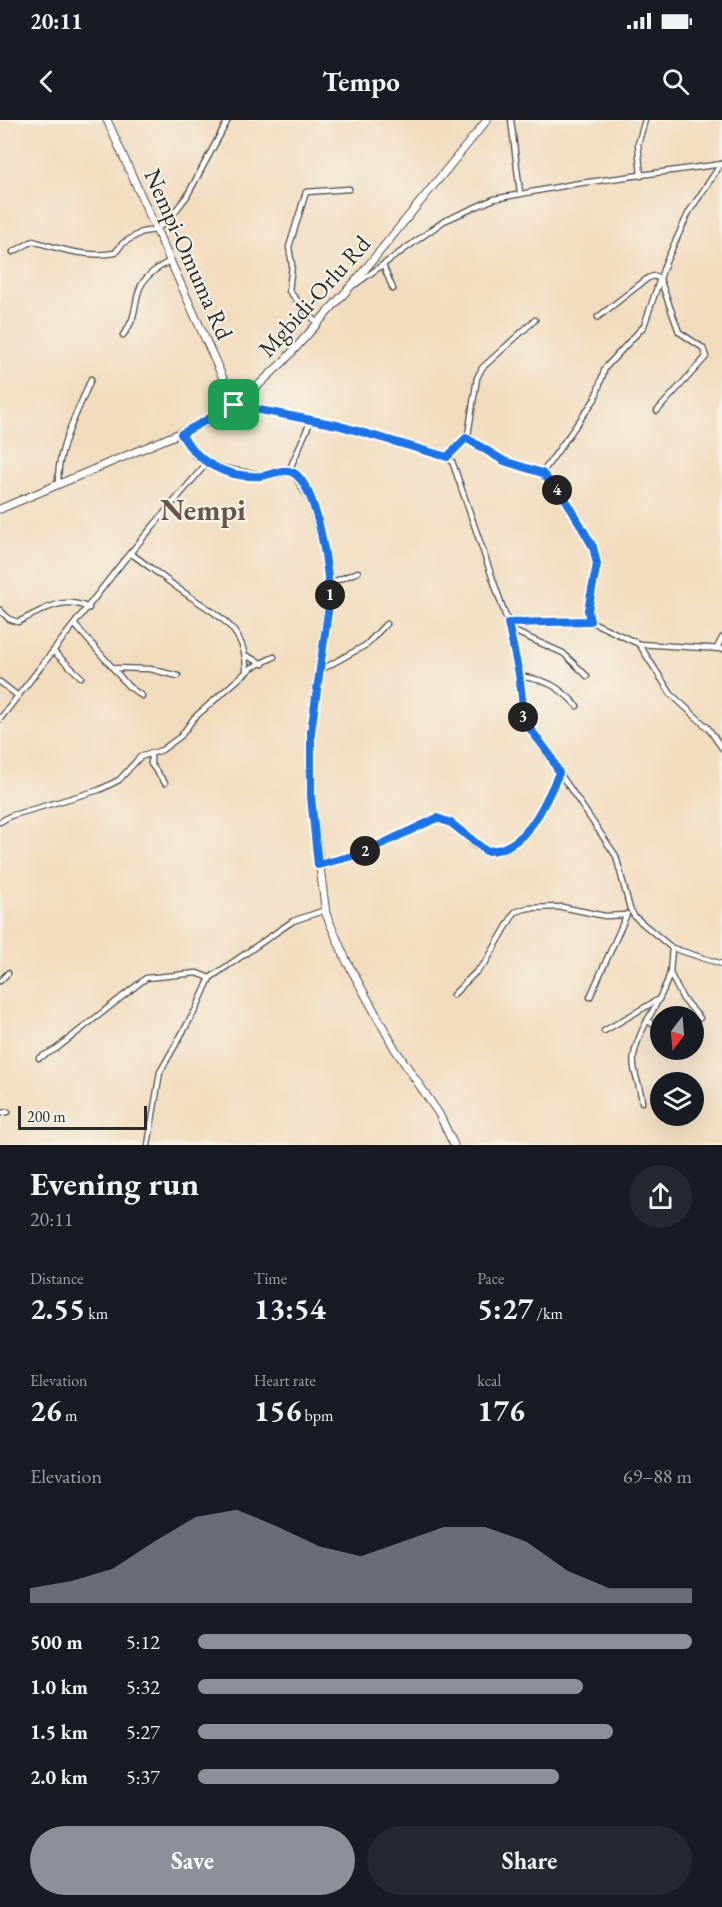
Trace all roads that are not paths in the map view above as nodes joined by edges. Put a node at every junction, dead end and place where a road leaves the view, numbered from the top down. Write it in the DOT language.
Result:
graph roads {
  1 [pos="107,120"];
  2 [pos="228,120"];
  3 [pos="487,120"];
  4 [pos="510,120"];
  5 [pos="645,120"];
  6 [pos="722,164"];
  7 [pos="641,176"];
  8 [pos="349,189"];
  9 [pos="520,192"];
  10 [pos="156,230"];
  11 [pos="13,252"];
  12 [pos="170,261"];
  13 [pos="383,265"];
  14 [pos="660,279"];
  15 [pos="349,289"];
  16 [pos="393,289"];
  17 [pos="598,317"];
  18 [pos="535,320"];
  19 [pos="317,323"];
  20 [pos="123,335"];
  21 [pos="91,379"];
  22 [pos="234,405"];
  23 [pos="657,411"];
  24 [pos="311,420"];
  25 [pos="181,434"];
  26 [pos="466,438"];
  27 [pos="447,457"];
  28 [pos="206,464"];
  29 [pos="289,471"];
  30 [pos="542,473"];
  31 [pos="58,485"];
  32 [pos="0,509"];
  33 [pos="130,553"];
  34 [pos="358,572"];
  35 [pos="330,583"];
  36 [pos="89,608"];
  37 [pos="0,610"];
  38 [pos="590,621"];
  39 [pos="386,624"];
  40 [pos="75,625"];
  41 [pos="508,626"];
  42 [pos="722,638"];
  43 [pos="639,644"];
  44 [pos="720,649"];
  45 [pos="54,652"];
  46 [pos="247,656"];
  47 [pos="274,657"];
  48 [pos="263,664"];
  49 [pos="113,668"];
  50 [pos="319,671"];
  51 [pos="246,673"];
  52 [pos="178,676"];
  53 [pos="519,676"];
  54 [pos="587,676"];
  55 [pos="81,677"];
  56 [pos="0,682"];
  57 [pos="18,696"];
  58 [pos="142,696"];
  59 [pos="577,706"];
  60 [pos="0,719"];
  61 [pos="722,748"];
  62 [pos="151,753"];
  63 [pos="559,773"];
  64 [pos="165,783"];
  65 [pos="0,822"];
  66 [pos="318,865"];
  67 [pos="325,909"];
  68 [pos="630,909"];
  69 [pos="627,915"];
  70 [pos="672,948"];
  71 [pos="722,964"];
  72 [pos="8,973"];
  73 [pos="670,973"];
  74 [pos="210,978"];
  75 [pos="0,981"];
  76 [pos="453,995"];
  77 [pos="590,997"];
  78 [pos="662,998"];
  79 [pos="689,1006"];
  80 [pos="647,1020"];
  81 [pos="650,1022"];
  82 [pos="604,1031"];
  83 [pos="39,1058"];
  84 [pos="642,1102"];
  85 [pos="9,1112"];
  86 [pos="0,1113"];
  87 [pos="148,1145"];
  88 [pos="454,1145"];
  1 -- 10 [label="street, Nempi-Omuma Rd"];
  2 -- 10 [label="street"];
  3 -- 15 [label="street, Mgbidi-Orlu Rd"];
  4 -- 9 [label="street"];
  5 -- 7 [label="street"];
  6 -- 7 [label="street"];
  6 -- 14 [label="street"];
  7 -- 9 [label="street"];
  8 -- 19 [label="street"];
  9 -- 13 [label="street"];
  10 -- 11 [label="street"];
  10 -- 12 [label="street, Nempi-Omuma Rd"];
  12 -- 20 [label="street"];
  12 -- 22 [label="street, Nempi-Omuma Rd"];
  13 -- 15 [label="street"];
  13 -- 16 [label="street"];
  14 -- 17 [label="street"];
  14 -- 23 [label="street"];
  14 -- 30 [label="street"];
  15 -- 19 [label="street, Mgbidi-Orlu Rd"];
  18 -- 26 [label="street"];
  19 -- 22 [label="street, Mgbidi-Orlu Rd"];
  21 -- 31 [label="street"];
  22 -- 24 [label="street"];
  22 -- 25 [label="street, Mgbidi-Orlu Rd"];
  24 -- 27 [label="street"];
  24 -- 29 [label="street"];
  25 -- 28 [label="street"];
  25 -- 31 [label="street, Mgbidi-Orlu Rd"];
  26 -- 27 [label="street"];
  26 -- 30 [label="street"];
  27 -- 41 [label="street"];
  28 -- 29 [label="street"];
  28 -- 33 [label="street"];
  29 -- 35 [label="street"];
  30 -- 38 [label="street"];
  31 -- 32 [label="street, Mgbidi-Orlu Rd"];
  33 -- 36 [label="street"];
  33 -- 46 [label="street"];
  34 -- 35 [label="street"];
  35 -- 50 [label="street"];
  36 -- 37 [label="street"];
  36 -- 40 [label="street"];
  38 -- 41 [label="street"];
  38 -- 43 [label="street"];
  39 -- 50 [label="street"];
  40 -- 45 [label="street"];
  40 -- 49 [label="street"];
  41 -- 53 [label="street"];
  41 -- 54 [label="street"];
  42 -- 44 [label="street"];
  43 -- 44 [label="street"];
  43 -- 61 [label="street"];
  45 -- 55 [label="street"];
  45 -- 57 [label="street"];
  46 -- 48 [label="street"];
  46 -- 51 [label="street"];
  47 -- 48 [label="street"];
  48 -- 51 [label="street"];
  49 -- 52 [label="street"];
  49 -- 58 [label="street"];
  50 -- 66 [label="street"];
  51 -- 62 [label="street"];
  53 -- 59 [label="street"];
  53 -- 63 [label="street"];
  56 -- 57 [label="street"];
  57 -- 60 [label="street"];
  62 -- 64 [label="street"];
  62 -- 65 [label="street"];
  63 -- 66 [label="street"];
  63 -- 68 [label="street"];
  66 -- 67 [label="street"];
  67 -- 74 [label="street"];
  67 -- 88 [label="street"];
  68 -- 69 [label="street"];
  68 -- 70 [label="street"];
  69 -- 76 [label="street"];
  69 -- 77 [label="street"];
  70 -- 71 [label="street"];
  70 -- 73 [label="street"];
  72 -- 75 [label="street"];
  73 -- 78 [label="street"];
  73 -- 79 [label="street"];
  74 -- 83 [label="street"];
  74 -- 87 [label="street"];
  78 -- 80 [label="street"];
  78 -- 82 [label="street"];
  80 -- 81 [label="street"];
  80 -- 84 [label="street"];
  85 -- 86 [label="street"];
}
